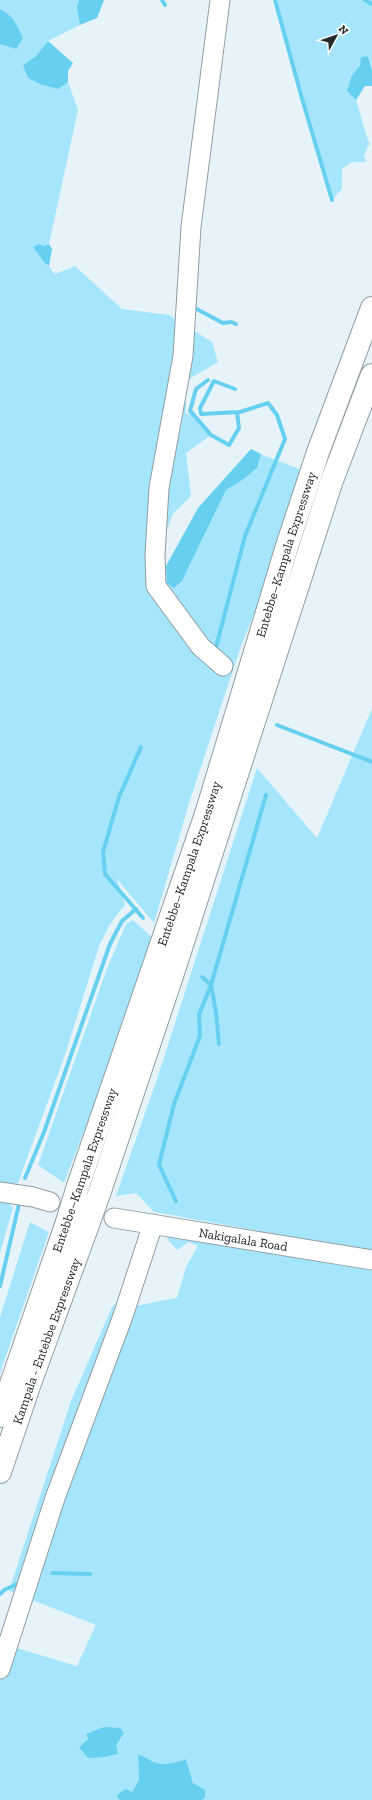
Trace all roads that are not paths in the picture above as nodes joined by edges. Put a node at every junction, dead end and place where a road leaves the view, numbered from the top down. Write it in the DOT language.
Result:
graph roads {
  1 [pos="220,0"];
  2 [pos="372,308"];
  3 [pos="372,375"];
  4 [pos="223,666"];
  5 [pos="0,1192"];
  6 [pos="50,1202"];
  7 [pos="114,1218"];
  8 [pos="153,1224"];
  9 [pos="76,1229"];
  10 [pos="372,1260"];
  11 [pos="0,1416"];
  12 [pos="0,1472"];
  13 [pos="0,1669"];
  1 -- 4 [label="street"];
  2 -- 9 [label="highway, Entebbe–Kampala Expressway, bridge"];
  3 -- 9 [label="highway, Entebbe–Kampala Expressway, bridge"];
  5 -- 6 [label="street"];
  7 -- 8 [label="street, Nakigalala Road"];
  8 -- 10 [label="street, Nakigalala Road"];
  8 -- 13 [label="street"];
  9 -- 11 [label="highway, Entebbe–Kampala Expressway"];
  9 -- 12 [label="highway, Kampala - Entebbe Expressway"];
}
